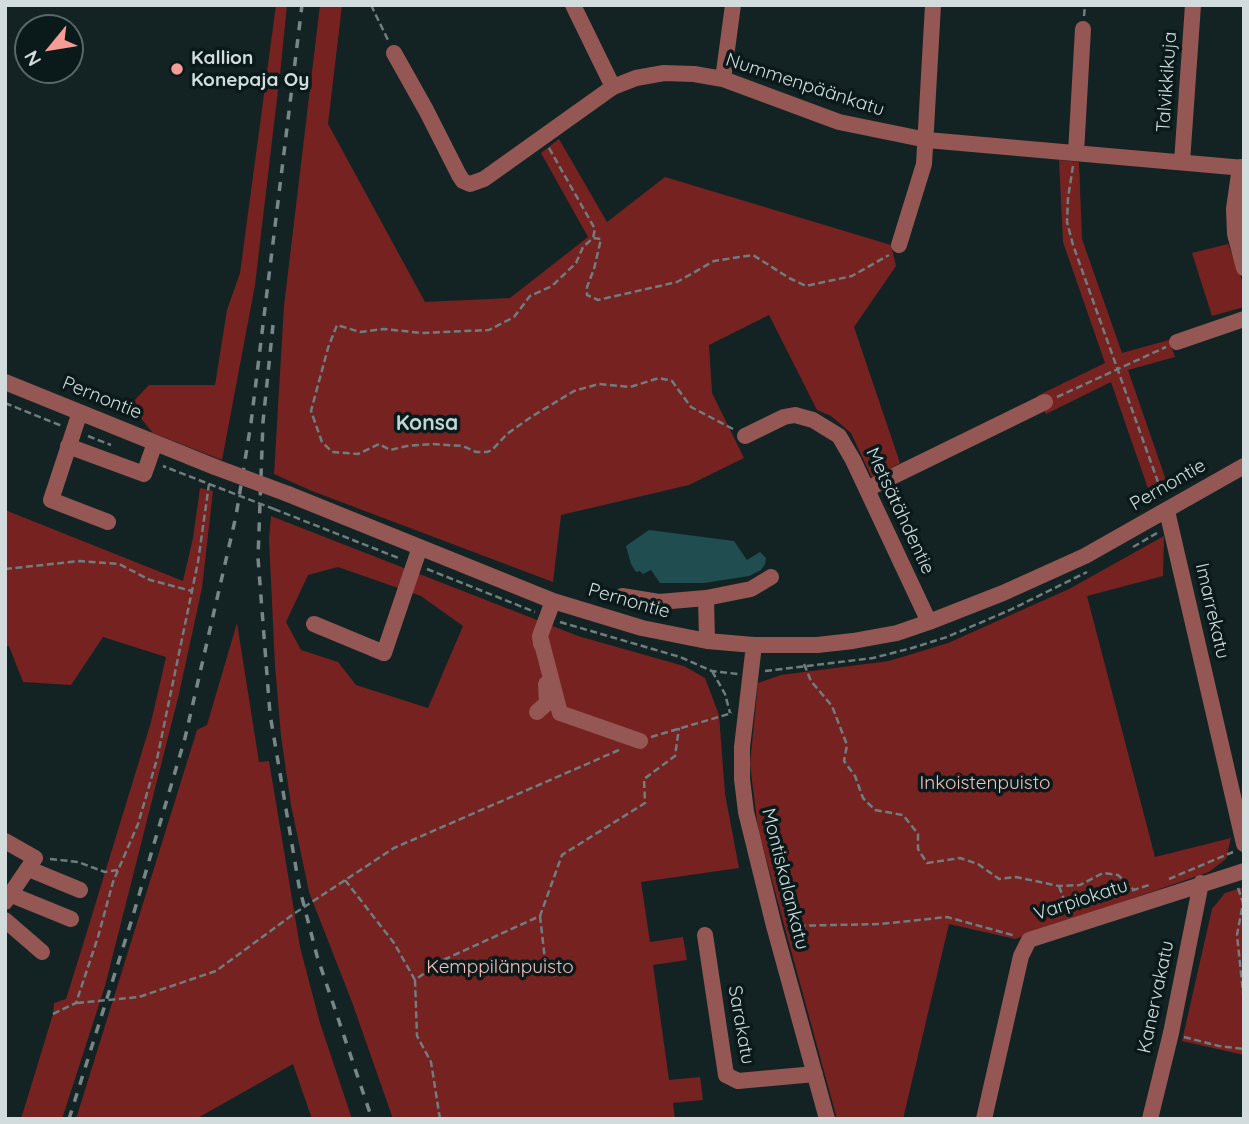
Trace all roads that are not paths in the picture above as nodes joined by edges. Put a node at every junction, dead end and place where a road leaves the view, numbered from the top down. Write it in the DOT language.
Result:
graph roads {
  1 [pos="573,5"];
  2 [pos="733,5"];
  3 [pos="933,5"];
  4 [pos="1193,5"];
  5 [pos="1083,29"];
  6 [pos="394,52"];
  7 [pos="723,79"];
  8 [pos="613,87"];
  9 [pos="927,140"];
  10 [pos="1076,153"];
  11 [pos="1182,162"];
  12 [pos="1242,167"];
  13 [pos="899,245"];
  14 [pos="1244,268"];
  15 [pos="1244,319"];
  16 [pos="1177,342"];
  17 [pos="5,382"];
  18 [pos="1045,402"];
  19 [pos="80,412"];
  20 [pos="745,436"];
  21 [pos="71,438"];
  22 [pos="155,443"];
  23 [pos="1244,466"];
  24 [pos="867,489"];
  25 [pos="1169,518"];
  26 [pos="108,522"];
  27 [pos="420,547"];
  28 [pos="771,577"];
  29 [pos="622,596"];
  30 [pos="706,598"];
  31 [pos="552,601"];
  32 [pos="929,622"];
  33 [pos="314,624"];
  34 [pos="540,636"];
  35 [pos="707,641"];
  36 [pos="754,645"];
  37 [pos="537,712"];
  38 [pos="640,741"];
  39 [pos="5,841"];
  40 [pos="1244,844"];
  41 [pos="32,863"];
  42 [pos="1238,873"];
  43 [pos="1200,883"];
  44 [pos="80,890"];
  45 [pos="8,899"];
  46 [pos="71,919"];
  47 [pos="5,920"];
  48 [pos="705,935"];
  49 [pos="42,952"];
  50 [pos="815,1073"];
  51 [pos="827,1119"];
  52 [pos="984,1119"];
  53 [pos="1150,1119"];
  1 -- 8 [label="street"];
  2 -- 7 [label="street"];
  3 -- 9 [label="street"];
  4 -- 11 [label="street, Talvikkikuja"];
  5 -- 10 [label="street"];
  6 -- 8 [label="street, Nummenpäänkatu"];
  7 -- 8 [label="street, Nummenpäänkatu"];
  7 -- 9 [label="street, Nummenpäänkatu"];
  9 -- 10 [label="street, Nummenpäänkatu"];
  9 -- 13 [label="street"];
  10 -- 11 [label="street, Nummenpäänkatu"];
  11 -- 12 [label="street, Nummenpäänkatu"];
  12 -- 14 [label="street"];
  15 -- 16 [label="street"];
  17 -- 19 [label="street, Pernontie"];
  18 -- 24 [label="street"];
  19 -- 21 [label="street"];
  19 -- 22 [label="street, Pernontie"];
  20 -- 24 [label="street, Metsätähdentie"];
  21 -- 22 [label="street"];
  21 -- 26 [label="street"];
  22 -- 27 [label="street, Pernontie, bridge"];
  23 -- 25 [label="street, Pernontie"];
  24 -- 32 [label="street, Metsätähdentie"];
  25 -- 32 [label="street, Pernontie"];
  25 -- 40 [label="street, Imarrekatu"];
  27 -- 31 [label="street, Pernontie"];
  27 -- 33 [label="street"];
  28 -- 30 [label="street"];
  29 -- 30 [label="street"];
  30 -- 35 [label="street"];
  31 -- 34 [label="street"];
  31 -- 35 [label="street, Pernontie"];
  32 -- 36 [label="street, Pernontie"];
  34 -- 37 [label="street"];
  34 -- 38 [label="street"];
  35 -- 36 [label="street, Pernontie"];
  36 -- 50 [label="street, Montiskalankatu"];
  39 -- 41 [label="street"];
  41 -- 44 [label="street"];
  41 -- 45 [label="street"];
  42 -- 43 [label="street, Varpiokatu"];
  43 -- 52 [label="street, Varpiokatu"];
  43 -- 53 [label="street, Kanervakatu"];
  45 -- 46 [label="street"];
  47 -- 49 [label="street"];
  48 -- 50 [label="street, Sarakatu"];
  50 -- 51 [label="street, Montiskalankatu"];
}
